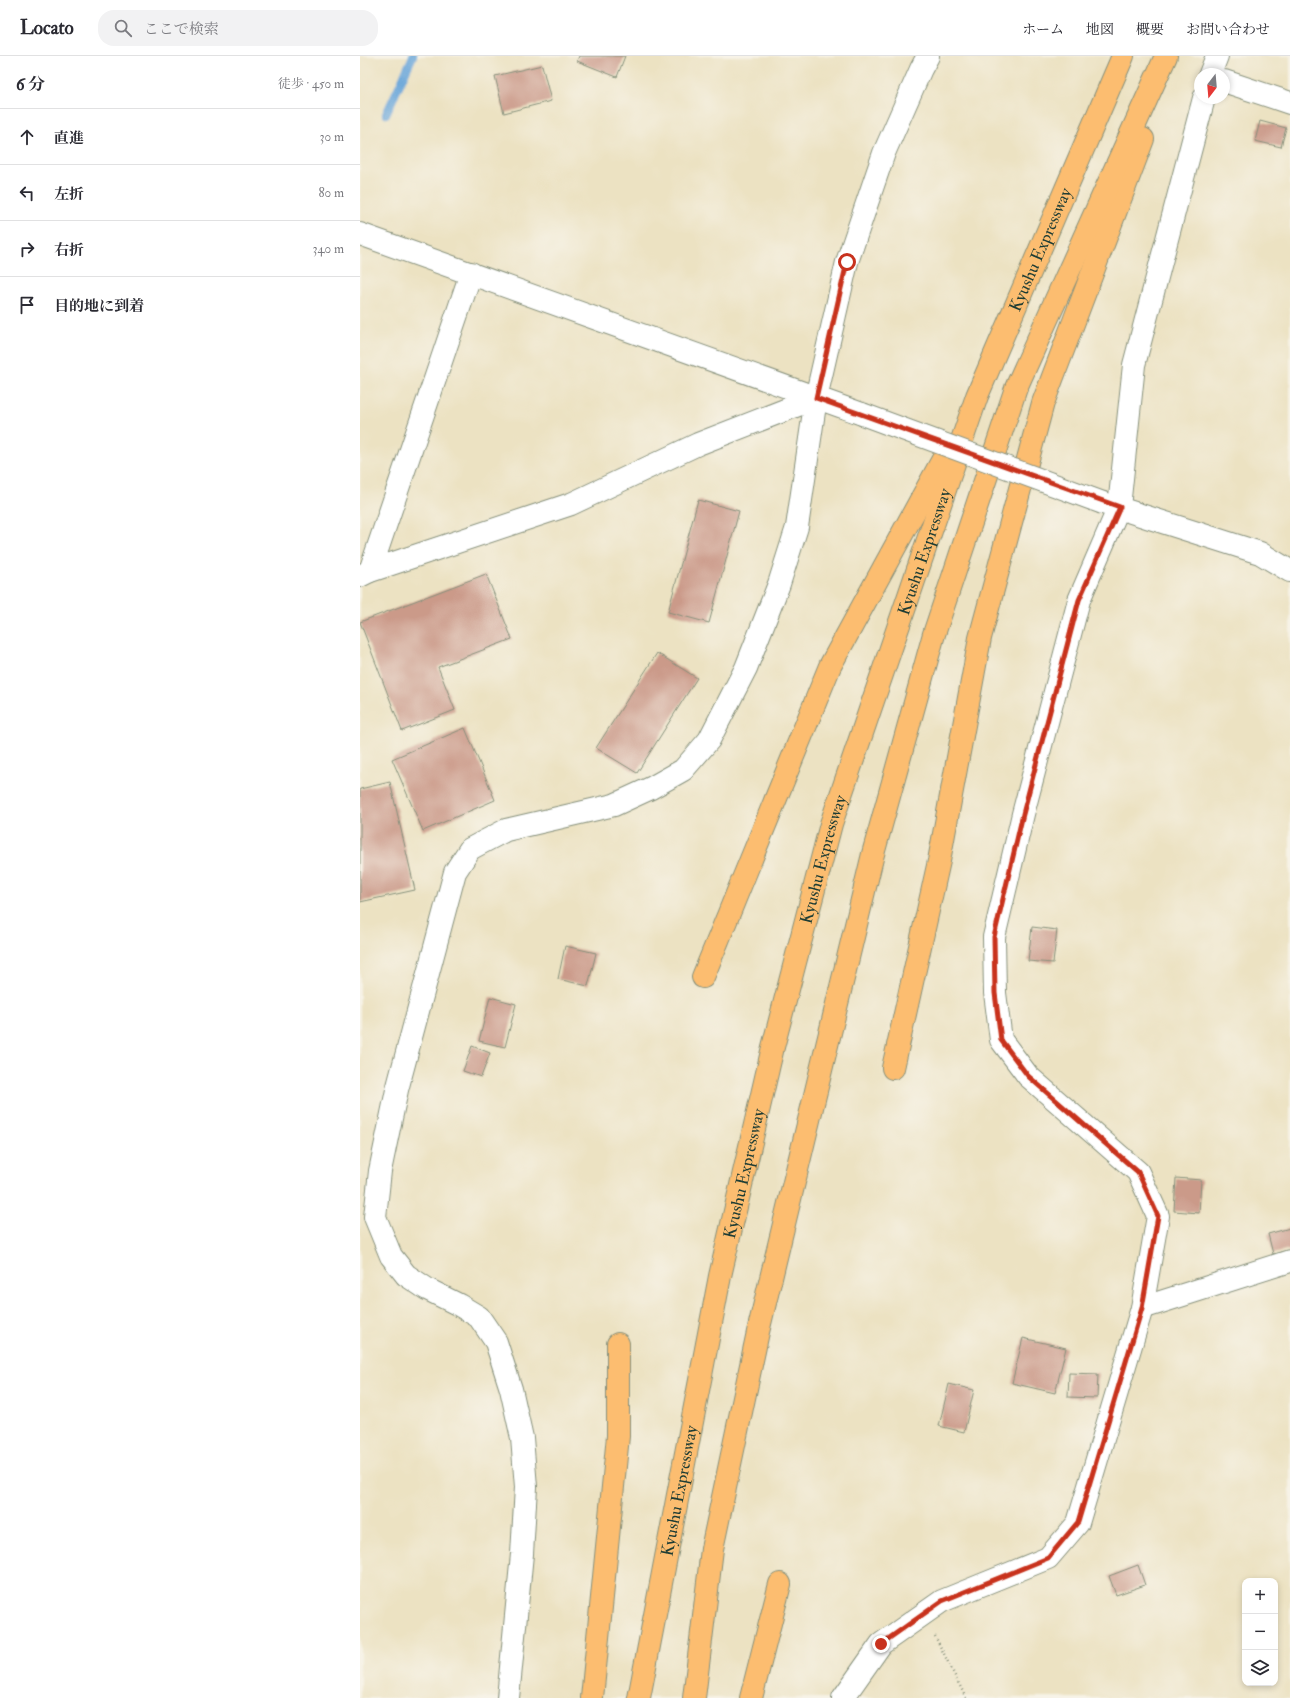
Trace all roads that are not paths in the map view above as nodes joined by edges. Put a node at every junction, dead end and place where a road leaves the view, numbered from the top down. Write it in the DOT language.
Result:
graph roads {
  1 [pos="928,56"];
  2 [pos="1123,56"];
  3 [pos="1166,56"];
  4 [pos="1175,56"];
  5 [pos="1217,56"];
  6 [pos="1212,68"];
  7 [pos="1230,83"];
  8 [pos="1290,103"];
  9 [pos="1202,104"];
  10 [pos="360,234"];
  11 [pos="471,273"];
  12 [pos="977,396"];
  13 [pos="816,398"];
  14 [pos="1111,505"];
  15 [pos="1290,571"];
  16 [pos="365,573"];
  17 [pos="703,977"];
  18 [pos="893,1068"];
  19 [pos="1290,1261"];
  20 [pos="1142,1308"];
  21 [pos="618,1344"];
  22 [pos="780,1584"];
  23 [pos="508,1698"];
  24 [pos="592,1698"];
  25 [pos="639,1698"];
  26 [pos="694,1698"];
  27 [pos="751,1698"];
  28 [pos="843,1698"];
  1 -- 13 [label="street"];
  2 -- 12 [label="highway, Kyushu Expressway"];
  3 -- 26 [label="highway, Kyushu Expressway"];
  4 -- 18 [label="highway"];
  5 -- 6 [label="street"];
  7 -- 8 [label="street"];
  9 -- 14 [label="street"];
  10 -- 11 [label="street"];
  11 -- 13 [label="street"];
  11 -- 16 [label="street"];
  12 -- 17 [label="highway"];
  12 -- 25 [label="highway, Kyushu Expressway"];
  13 -- 14 [label="street, bridge"];
  13 -- 16 [label="street"];
  13 -- 23 [label="street"];
  14 -- 15 [label="street"];
  14 -- 20 [label="street"];
  19 -- 20 [label="street"];
  20 -- 28 [label="street"];
  21 -- 24 [label="highway"];
  22 -- 27 [label="highway"];
}
